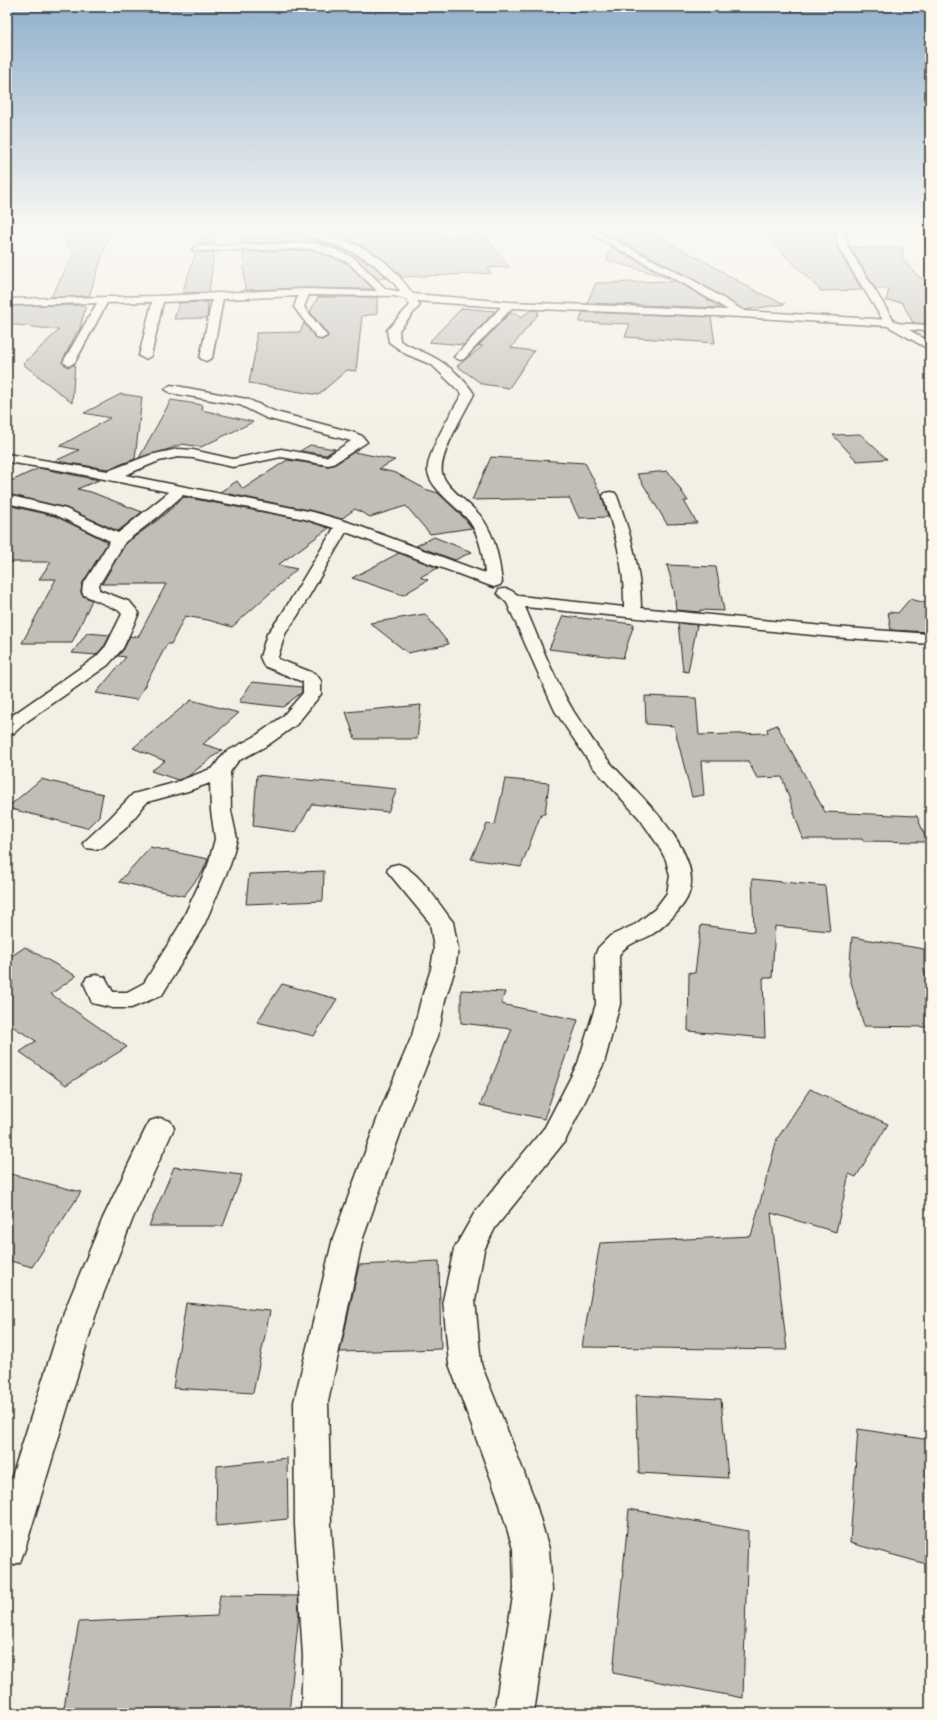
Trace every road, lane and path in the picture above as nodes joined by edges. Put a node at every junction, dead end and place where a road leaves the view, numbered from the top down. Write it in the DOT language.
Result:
graph roads {
  1 [pos="100,307"];
  2 [pos="156,307"];
  3 [pos="216,307"];
  4 [pos="298,307"];
  5 [pos="413,307"];
  6 [pos="507,307"];
  7 [pos="568,307"];
  8 [pos="731,307"];
  9 [pos="881,307"];
  10 [pos="742,314"];
  11 [pos="892,325"];
  12 [pos="930,328"];
  13 [pos="320,336"];
  14 [pos="930,347"];
  15 [pos="145,356"];
  16 [pos="460,357"];
  17 [pos="206,358"];
  18 [pos="69,362"];
  19 [pos="171,390"];
  20 [pos="7,458"];
  21 [pos="109,476"];
  22 [pos="180,490"];
  23 [pos="610,496"];
  24 [pos="7,499"];
  25 [pos="343,525"];
  26 [pos="119,539"];
  27 [pos="494,582"];
  28 [pos="514,601"];
  29 [pos="632,612"];
  30 [pos="930,639"];
  31 [pos="7,729"];
  32 [pos="220,772"];
  33 [pos="94,844"];
  34 [pos="398,871"];
  35 [pos="96,983"];
  36 [pos="160,1128"];
  37 [pos="7,1549"];
  38 [pos="321,1713"];
  39 [pos="514,1713"];
  1 -- 18 [label="street"];
  2 -- 15 [label="street"];
  3 -- 17 [label="street"];
  4 -- 13 [label="street"];
  5 -- 27 [label="street"];
  6 -- 16 [label="street"];
  7 -- 10 [label="street"];
  8 -- 10 [label="street"];
  9 -- 11 [label="street"];
  10 -- 11 [label="street"];
  11 -- 12 [label="street"];
  11 -- 14 [label="street"];
  19 -- 21 [label="street"];
  20 -- 21 [label="street"];
  21 -- 22 [label="street"];
  22 -- 25 [label="street"];
  22 -- 26 [label="street"];
  23 -- 29 [label="street"];
  24 -- 26 [label="street"];
  25 -- 27 [label="street"];
  25 -- 32 [label="street"];
  26 -- 31 [label="street"];
  27 -- 28 [label="street"];
  28 -- 29 [label="street"];
  28 -- 39 [label="street"];
  29 -- 30 [label="street"];
  32 -- 33 [label="street"];
  32 -- 35 [label="street"];
  34 -- 38 [label="street"];
  36 -- 37 [label="street"];
}
